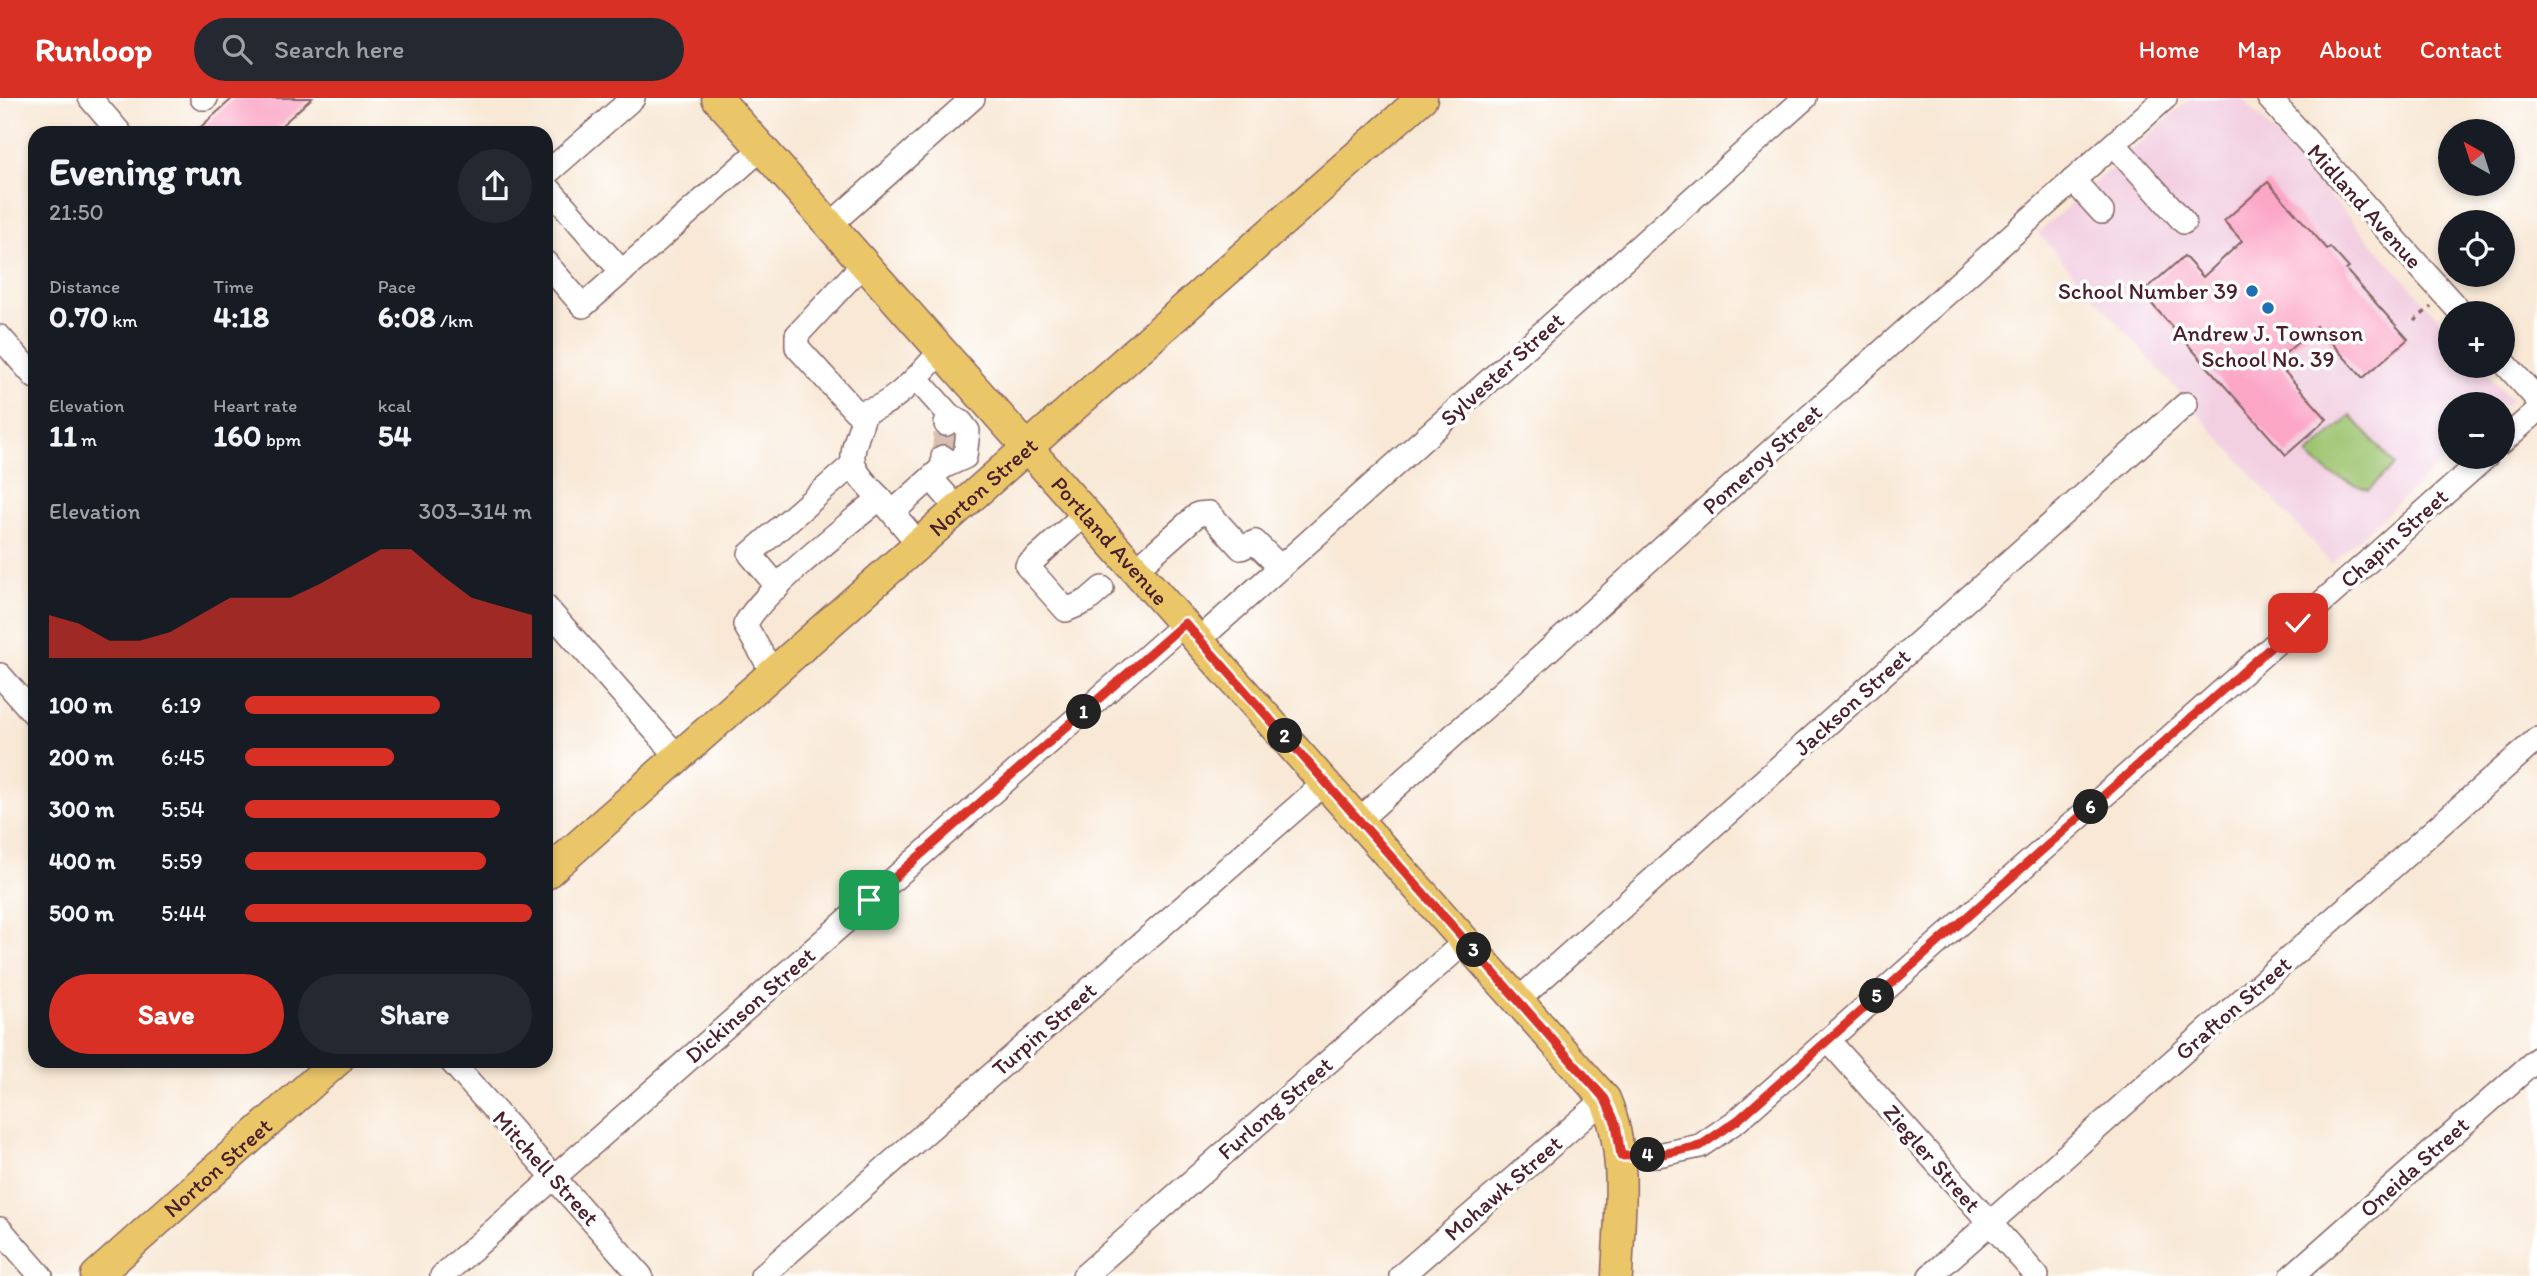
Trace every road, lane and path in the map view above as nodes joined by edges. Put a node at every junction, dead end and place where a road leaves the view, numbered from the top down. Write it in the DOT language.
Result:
graph roads {
  1 [pos="90,98"];
  2 [pos="633,98"];
  3 [pos="717,98"];
  4 [pos="973,98"];
  5 [pos="1422,98"];
  6 [pos="1805,98"];
  7 [pos="2165,98"];
  8 [pos="2269,98"];
  9 [pos="114,126"];
  10 [pos="2114,144"];
  11 [pos="762,148"];
  12 [pos="553,168"];
  13 [pos="2073,180"];
  14 [pos="553,193"];
  15 [pos="2102,212"];
  16 [pos="2184,222"];
  17 [pos="830,225"];
  18 [pos="864,263"];
  19 [pos="553,271"];
  20 [pos="622,272"];
  21 [pos="2450,301"];
  22 [pos="2431,307"];
  23 [pos="2414,321"];
  24 [pos="0,337"];
  25 [pos="942,352"];
  26 [pos="28,369"];
  27 [pos="2515,374"];
  28 [pos="916,378"];
  29 [pos="2537,399"];
  30 [pos="2186,404"];
  31 [pos="2537,411"];
  32 [pos="865,413"];
  33 [pos="2515,430"];
  34 [pos="1028,449"];
  35 [pos="852,465"];
  36 [pos="939,468"];
  37 [pos="2472,469"];
  38 [pos="887,505"];
  39 [pos="958,509"];
  40 [pos="1085,514"];
  41 [pos="918,543"];
  42 [pos="1280,568"];
  43 [pos="1136,569"];
  44 [pos="778,587"];
  45 [pos="1102,588"];
  46 [pos="553,615"];
  47 [pos="1192,631"];
  48 [pos="773,673"];
  49 [pos="0,675"];
  50 [pos="28,707"];
  51 [pos="2537,739"];
  52 [pos="678,757"];
  53 [pos="1325,782"];
  54 [pos="1359,820"];
  55 [pos="553,868"];
  56 [pos="1466,941"];
  57 [pos="1518,1000"];
  58 [pos="1828,1040"];
  59 [pos="2537,1059"];
  60 [pos="329,1068"];
  61 [pos="457,1068"];
  62 [pos="1605,1099"];
  63 [pos="1621,1156"];
  64 [pos="554,1178"];
  65 [pos="1990,1223"];
  66 [pos="0,1230"];
  67 [pos="41,1276"];
  68 [pos="96,1276"];
  69 [pos="442,1276"];
  70 [pos="641,1276"];
  71 [pos="762,1276"];
  72 [pos="1084,1276"];
  73 [pos="1401,1276"];
  74 [pos="1617,1276"];
  75 [pos="1930,1276"];
  76 [pos="2037,1276"];
  77 [pos="2292,1276"];
  1 -- 9 [label="street"];
  2 -- 12 [label="street"];
  3 -- 11 [label="main road, Portland Avenue"];
  4 -- 17 [label="street"];
  5 -- 34 [label="main road, Norton Street"];
  6 -- 42 [label="street, Sylvester Street"];
  7 -- 10 [label="street, Pomeroy Street"];
  8 -- 21 [label="street, Midland Avenue"];
  10 -- 13 [label="street, Pomeroy Street"];
  10 -- 16 [label="street"];
  11 -- 17 [label="main road, Portland Avenue"];
  11 -- 20 [label="street"];
  13 -- 15 [label="street"];
  13 -- 54 [label="street, Pomeroy Street"];
  14 -- 20 [label="street"];
  17 -- 18 [label="main road, Portland Avenue"];
  18 -- 25 [label="main road, Portland Avenue"];
  18 -- 32 [label="street"];
  19 -- 20 [label="street"];
  22 -- 23 [label="path"];
  24 -- 26 [label="street"];
  25 -- 28 [label="street"];
  25 -- 34 [label="main road, Portland Avenue"];
  27 -- 29 [label="street"];
  28 -- 32 [label="street"];
  28 -- 36 [label="street"];
  30 -- 57 [label="street, Jackson Street"];
  31 -- 33 [label="street"];
  32 -- 35 [label="street"];
  34 -- 39 [label="main road, Norton Street"];
  34 -- 40 [label="main road, Portland Avenue"];
  35 -- 38 [label="street"];
  35 -- 44 [label="street"];
  36 -- 38 [label="street"];
  36 -- 39 [label="street"];
  37 -- 58 [label="street, Chapin Street"];
  38 -- 41 [label="street"];
  38 -- 44 [label="street"];
  39 -- 41 [label="main road, Norton Street"];
  40 -- 43 [label="main road, Portland Avenue"];
  40 -- 45 [label="street"];
  41 -- 48 [label="main road, Norton Street"];
  42 -- 43 [label="street"];
  42 -- 47 [label="street, Sylvester Street"];
  43 -- 47 [label="main road, Portland Avenue"];
  44 -- 48 [label="street"];
  46 -- 52 [label="street"];
  47 -- 53 [label="main road, Portland Avenue"];
  47 -- 64 [label="street, Dickinson Street"];
  48 -- 52 [label="main road, Norton Street"];
  49 -- 50 [label="street"];
  51 -- 65 [label="street, Grafton Street"];
  52 -- 55 [label="main road, Norton Street"];
  53 -- 54 [label="main road, Portland Avenue"];
  53 -- 71 [label="street, Turpin Street"];
  54 -- 56 [label="main road, Portland Avenue"];
  56 -- 57 [label="main road, Portland Avenue"];
  56 -- 72 [label="street, Furlong Street"];
  57 -- 62 [label="main road, Portland Avenue"];
  58 -- 63 [label="street, Chapin Street"];
  58 -- 65 [label="street, Ziegler Street"];
  59 -- 77 [label="street, Oneida Street"];
  60 -- 68 [label="main road, Norton Street"];
  61 -- 64 [label="street, Mitchell Street"];
  62 -- 63 [label="main road, Portland Avenue"];
  62 -- 73 [label="street, Mohawk Street"];
  63 -- 74 [label="main road, Portland Avenue"];
  64 -- 69 [label="street, Dickinson Street"];
  64 -- 70 [label="street, Mitchell Street"];
  65 -- 75 [label="street, Grafton Street"];
  65 -- 76 [label="street, Ziegler Street"];
  66 -- 67 [label="street"];
}
